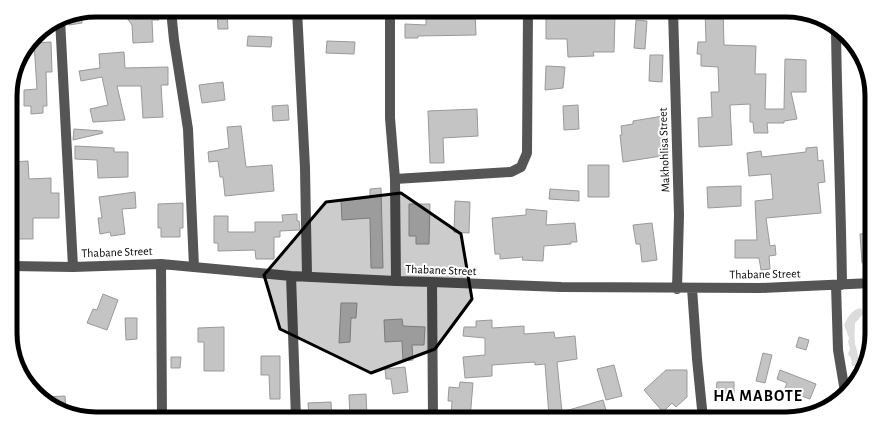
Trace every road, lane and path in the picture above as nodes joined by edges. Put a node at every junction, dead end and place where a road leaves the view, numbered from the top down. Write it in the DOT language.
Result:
graph roads {
  1 [pos="172,17"];
  2 [pos="297,17"];
  3 [pos="390,17"];
  4 [pos="528,17"];
  5 [pos="673,17"];
  6 [pos="60,25"];
  7 [pos="836,35"];
  8 [pos="395,179"];
  9 [pos="161,264"];
  10 [pos="17,266"];
  11 [pos="73,267"];
  12 [pos="194,267"];
  13 [pos="291,276"];
  14 [pos="307,276"];
  15 [pos="396,281"];
  16 [pos="432,282"];
  17 [pos="865,283"];
  18 [pos="839,285"];
  19 [pos="677,288"];
  20 [pos="692,288"];
  21 [pos="844,386"];
  22 [pos="162,412"];
  23 [pos="296,412"];
  24 [pos="433,412"];
  25 [pos="702,412"];
  1 -- 12 [label="street"];
  2 -- 14 [label="street"];
  3 -- 8 [label="street"];
  4 -- 8 [label="street"];
  5 -- 19 [label="street, Makhohlisa Street"];
  6 -- 11 [label="street"];
  7 -- 18 [label="street"];
  8 -- 15 [label="street"];
  9 -- 11 [label="street, Thabane Street"];
  9 -- 12 [label="street, Thabane Street"];
  9 -- 22 [label="street"];
  10 -- 11 [label="street, Thabane Street"];
  12 -- 13 [label="street, Thabane Street"];
  13 -- 14 [label="street, Thabane Street"];
  13 -- 23 [label="street"];
  14 -- 15 [label="street, Thabane Street"];
  15 -- 16 [label="street, Thabane Street"];
  16 -- 19 [label="street, Thabane Street"];
  16 -- 24 [label="street"];
  17 -- 18 [label="street, Thabane Street"];
  18 -- 20 [label="street, Thabane Street"];
  18 -- 21 [label="street"];
  19 -- 20 [label="street, Thabane Street"];
  20 -- 25 [label="street"];
}
